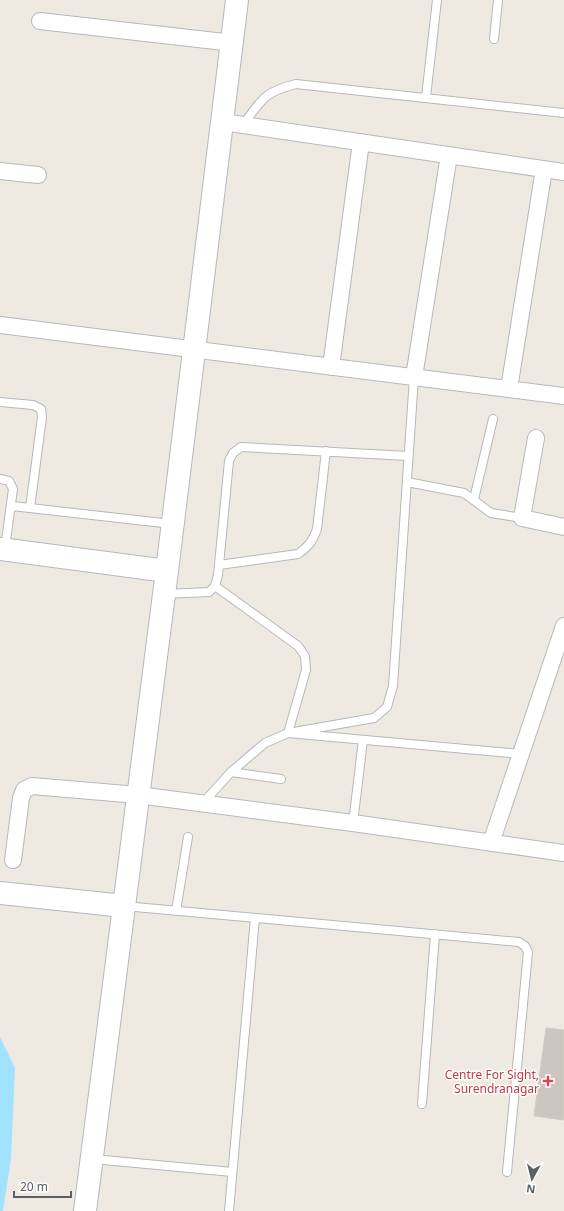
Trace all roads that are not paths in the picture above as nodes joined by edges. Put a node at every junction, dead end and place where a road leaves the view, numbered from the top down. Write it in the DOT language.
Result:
graph roads {
  1 [pos="237,0"];
  2 [pos="437,0"];
  3 [pos="498,0"];
  4 [pos="40,21"];
  5 [pos="494,40"];
  6 [pos="233,43"];
  7 [pos="426,97"];
  8 [pos="564,113"];
  9 [pos="233,123"];
  10 [pos="361,142"];
  11 [pos="449,155"];
  12 [pos="544,169"];
  13 [pos="0,171"];
  14 [pos="564,172"];
  15 [pos="38,176"];
  16 [pos="0,325"];
  17 [pos="194,350"];
  18 [pos="331,367"];
  19 [pos="414,377"];
  20 [pos="509,389"];
  21 [pos="564,396"];
  22 [pos="0,402"];
  23 [pos="493,419"];
  24 [pos="536,438"];
  25 [pos="326,451"];
  26 [pos="408,456"];
  27 [pos="0,479"];
  28 [pos="406,482"];
  29 [pos="474,499"];
  30 [pos="12,506"];
  31 [pos="30,508"];
  32 [pos="522,518"];
  33 [pos="172,524"];
  34 [pos="564,527"];
  35 [pos="2,549"];
  36 [pos="219,565"];
  37 [pos="167,571"];
  38 [pos="215,586"];
  39 [pos="164,594"];
  40 [pos="564,626"];
  41 [pos="560,647"];
  42 [pos="288,733"];
  43 [pos="363,740"];
  44 [pos="521,754"];
  45 [pos="230,772"];
  46 [pos="281,779"];
  47 [pos="138,795"];
  48 [pos="203,803"];
  49 [pos="353,823"];
  50 [pos="188,837"];
  51 [pos="491,843"];
  52 [pos="564,853"];
  53 [pos="13,860"];
  54 [pos="0,893"];
  55 [pos="124,906"];
  56 [pos="176,911"];
  57 [pos="255,918"];
  58 [pos="435,934"];
  59 [pos="422,1104"];
  60 [pos="92,1159"];
  61 [pos="232,1172"];
  62 [pos="507,1172"];
  63 [pos="85,1211"];
  64 [pos="229,1211"];
  1 -- 6 [label="street"];
  2 -- 7 [label="lane"];
  3 -- 5 [label="lane"];
  4 -- 6 [label="street"];
  6 -- 9 [label="street"];
  7 -- 8 [label="lane"];
  7 -- 9 [label="lane"];
  9 -- 10 [label="street"];
  9 -- 17 [label="street"];
  10 -- 11 [label="street"];
  10 -- 18 [label="street"];
  11 -- 12 [label="street"];
  11 -- 19 [label="street"];
  12 -- 14 [label="street"];
  12 -- 20 [label="street"];
  13 -- 15 [label="street"];
  16 -- 17 [label="street"];
  17 -- 18 [label="street"];
  17 -- 33 [label="street"];
  18 -- 19 [label="street"];
  19 -- 20 [label="street"];
  19 -- 26 [label="lane"];
  20 -- 21 [label="street"];
  22 -- 31 [label="lane"];
  23 -- 29 [label="lane"];
  24 -- 32 [label="street"];
  25 -- 26 [label="lane"];
  25 -- 36 [label="lane"];
  25 -- 36 [label="lane"];
  26 -- 28 [label="lane"];
  27 -- 30 [label="lane"];
  28 -- 29 [label="lane"];
  28 -- 42 [label="lane"];
  29 -- 32 [label="lane"];
  30 -- 31 [label="lane"];
  30 -- 35 [label="lane"];
  31 -- 33 [label="lane"];
  32 -- 34 [label="street"];
  33 -- 37 [label="street"];
  35 -- 37 [label="street"];
  36 -- 38 [label="lane"];
  37 -- 39 [label="street"];
  38 -- 39 [label="lane"];
  38 -- 42 [label="lane"];
  39 -- 47 [label="street"];
  40 -- 41 [label="street"];
  41 -- 44 [label="street"];
  42 -- 43 [label="lane"];
  42 -- 45 [label="lane"];
  43 -- 44 [label="lane"];
  43 -- 49 [label="lane"];
  44 -- 51 [label="street"];
  45 -- 46 [label="lane"];
  45 -- 48 [label="lane"];
  47 -- 48 [label="street"];
  47 -- 53 [label="street"];
  47 -- 55 [label="street"];
  48 -- 49 [label="street"];
  49 -- 51 [label="street"];
  50 -- 56 [label="lane"];
  51 -- 52 [label="street"];
  54 -- 55 [label="street"];
  55 -- 56 [label="lane"];
  55 -- 60 [label="street"];
  56 -- 57 [label="lane"];
  57 -- 58 [label="lane"];
  57 -- 61 [label="lane"];
  58 -- 59 [label="lane"];
  58 -- 62 [label="lane"];
  60 -- 61 [label="lane"];
  60 -- 63 [label="street"];
  61 -- 64 [label="lane"];
}
